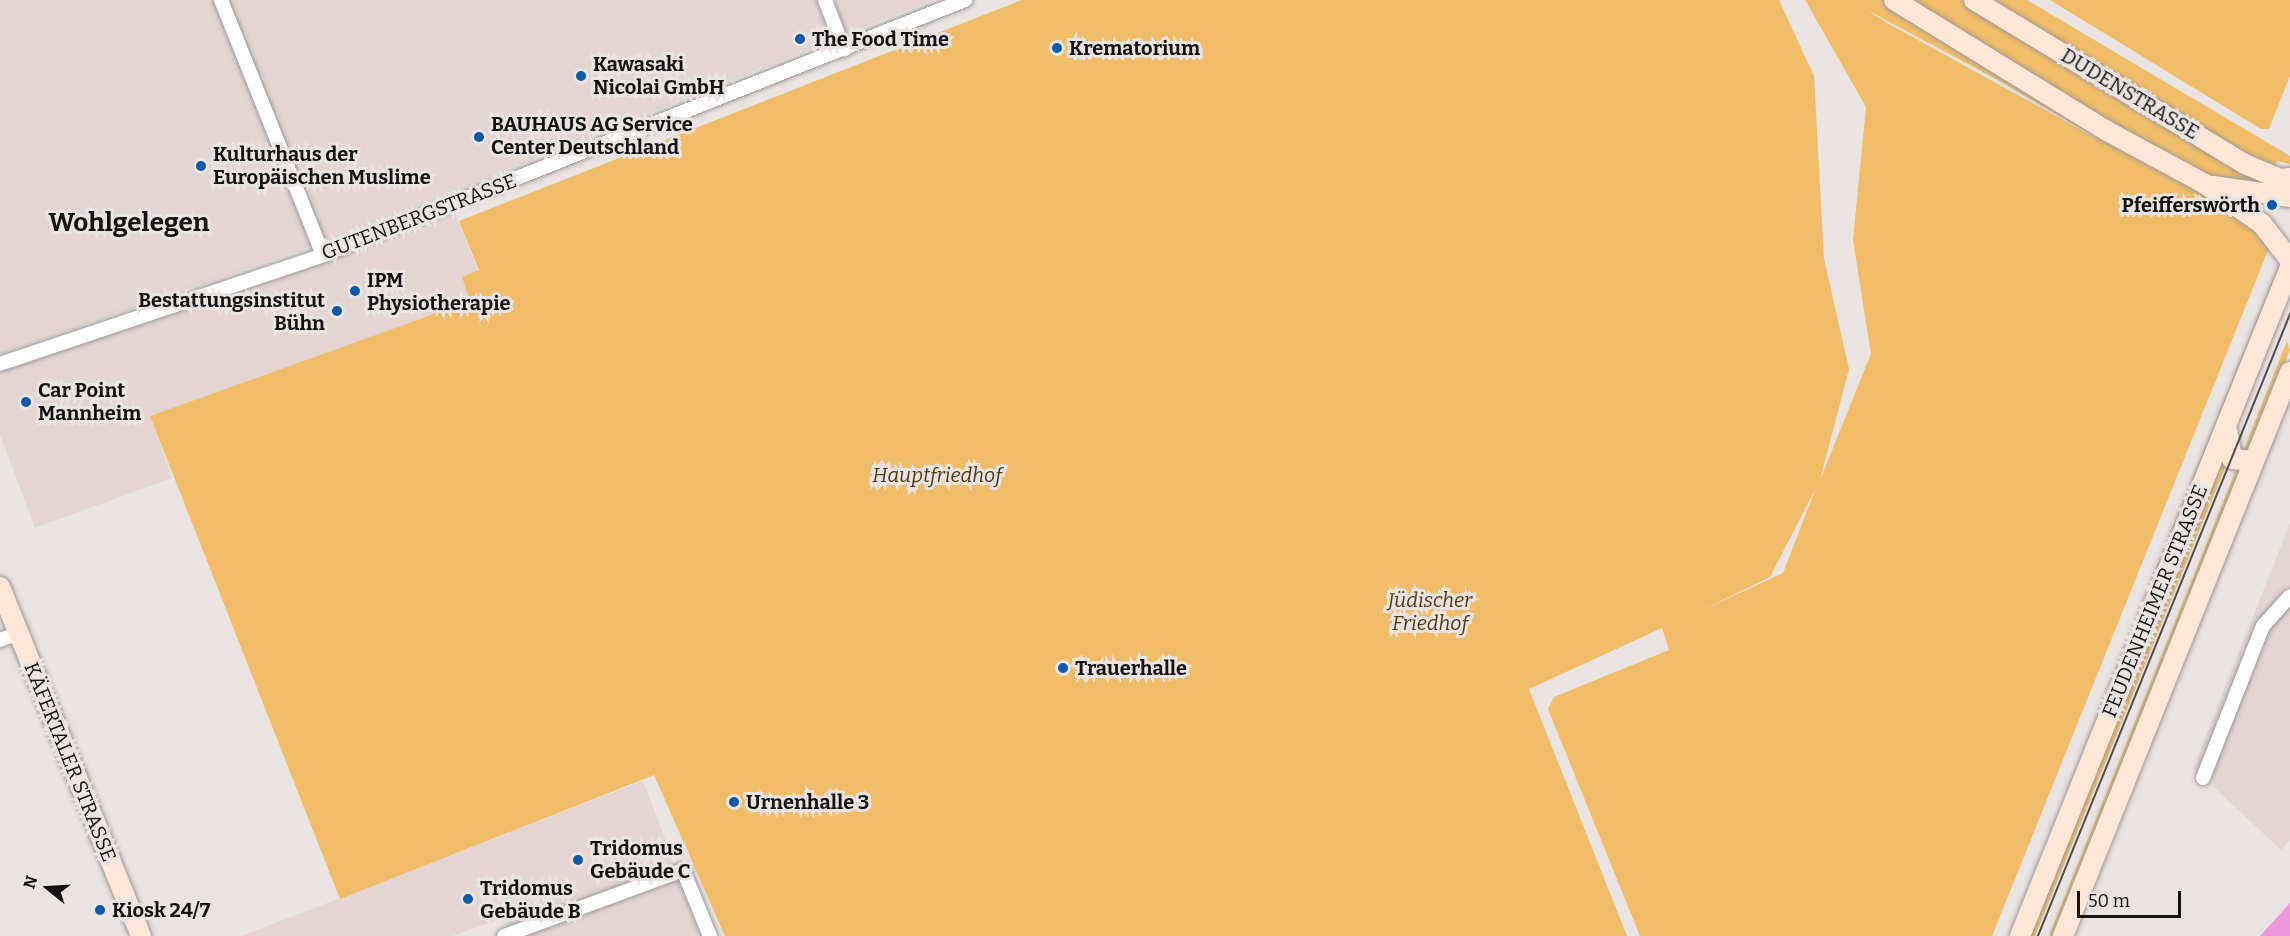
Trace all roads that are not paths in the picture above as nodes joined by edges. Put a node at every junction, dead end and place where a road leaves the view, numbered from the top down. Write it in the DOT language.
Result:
graph roads {
  1 [pos="221,0"];
  2 [pos="825,0"];
  3 [pos="965,0"];
  4 [pos="1894,0"];
  5 [pos="1974,0"];
  6 [pos="844,49"];
  7 [pos="2290,178"];
  8 [pos="2205,184"];
  9 [pos="2290,197"];
  10 [pos="323,255"];
  11 [pos="2290,260"];
  12 [pos="2290,267"];
  13 [pos="0,364"];
  14 [pos="2290,372"];
  15 [pos="2226,424"];
  16 [pos="2254,461"];
  17 [pos="0,587"];
  18 [pos="2290,596"];
  19 [pos="9,637"];
  20 [pos="2203,778"];
  21 [pos="141,936"];
  22 [pos="504,936"];
  23 [pos="710,936"];
  24 [pos="2020,936"];
  25 [pos="2063,936"];
  1 -- 10 [label="street"];
  2 -- 6 [label="street"];
  3 -- 6 [label="street, GUTENBERGSTRASSE"];
  4 -- 8 [label="main road, DUDENSTRASSE"];
  5 -- 7 [label="main road, DUDENSTRASSE"];
  6 -- 10 [label="street, GUTENBERGSTRASSE"];
  8 -- 9 [label="main road, DUDENSTRASSE"];
  8 -- 11 [label="main road, DUDENSTRASSE"];
  10 -- 13 [label="street, GUTENBERGSTRASSE"];
  12 -- 15 [label="main road, FEUDENHEIMER STRASSE"];
  14 -- 16 [label="main road, FEUDENHEIMER STRASSE"];
  15 -- 16 [label="main road"];
  15 -- 24 [label="main road, FEUDENHEIMER STRASSE"];
  16 -- 25 [label="main road, FEUDENHEIMER STRASSE"];
  17 -- 19 [label="main road, KÄFERTALER STRASSE"];
  18 -- 20 [label="street"];
  19 -- 21 [label="main road, KÄFERTALER STRASSE"];
  22 -- 23 [label="street"];
}
